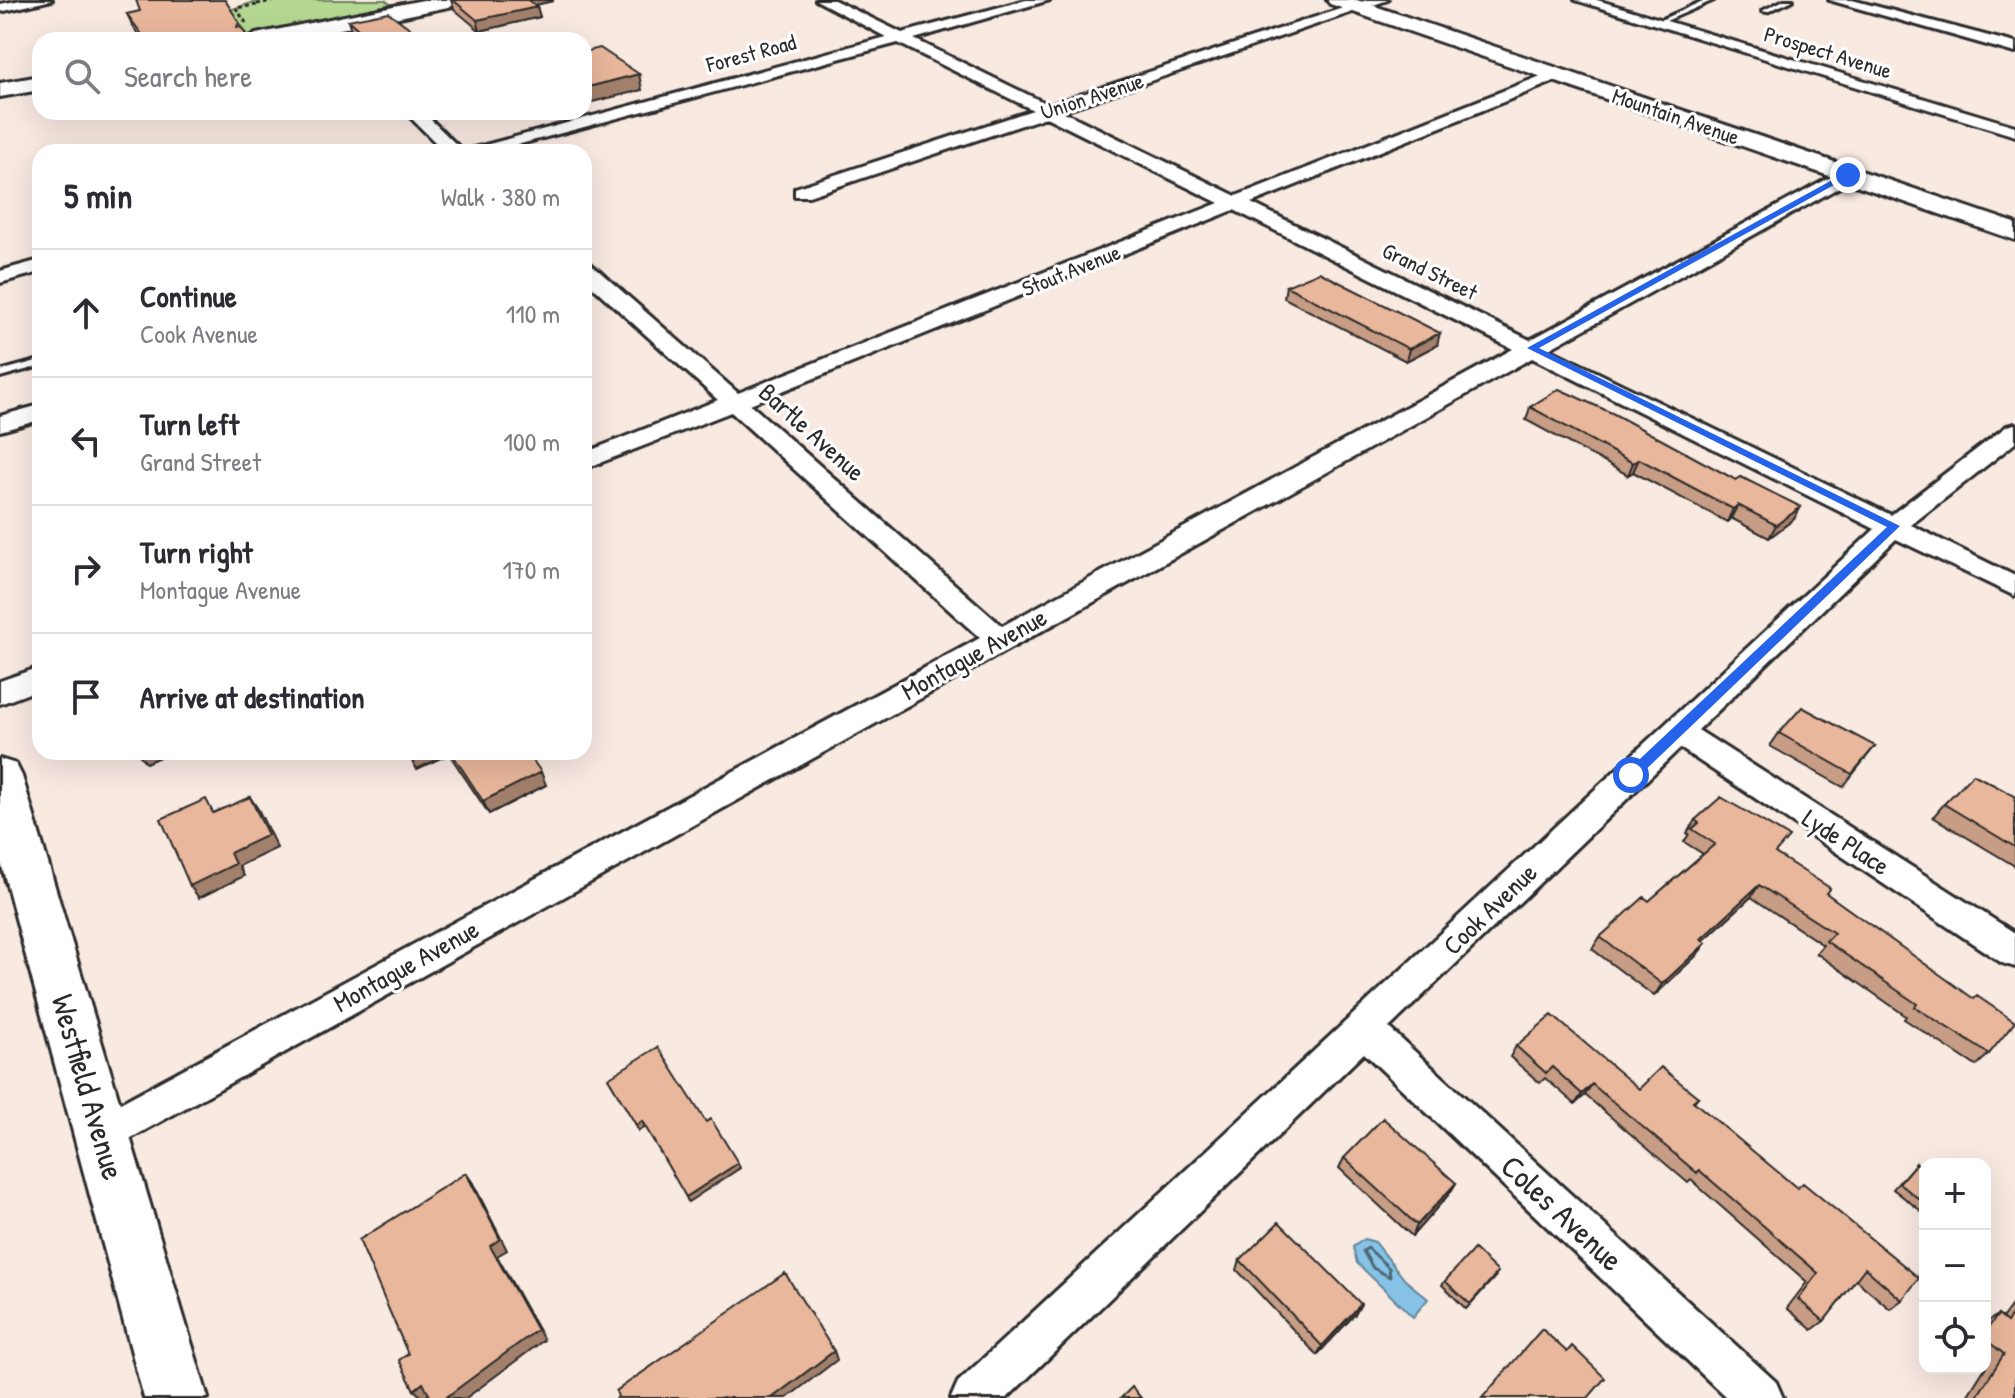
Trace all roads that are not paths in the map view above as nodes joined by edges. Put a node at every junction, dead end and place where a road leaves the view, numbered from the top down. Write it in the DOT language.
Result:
graph roads {
  1 [pos="45,0"];
  2 [pos="823,0"];
  3 [pos="1043,0"];
  4 [pos="1582,0"];
  5 [pos="1711,0"];
  6 [pos="1790,0"];
  7 [pos="442,1"];
  8 [pos="1843,1"];
  9 [pos="1359,2"];
  10 [pos="399,5"];
  11 [pos="0,8"];
  12 [pos="1765,11"];
  13 [pos="1657,23"];
  14 [pos="332,32"];
  15 [pos="900,38"];
  16 [pos="2015,48"];
  17 [pos="1557,75"];
  18 [pos="32,84"];
  19 [pos="0,90"];
  20 [pos="1048,111"];
  21 [pos="421,120"];
  22 [pos="591,120"];
  23 [pos="592,120"];
  24 [pos="2015,131"];
  25 [pos="447,144"];
  26 [pos="501,144"];
  27 [pos="1848,175"];
  28 [pos="802,192"];
  29 [pos="1238,204"];
  30 [pos="2015,232"];
  31 [pos="32,268"];
  32 [pos="592,275"];
  33 [pos="0,277"];
  34 [pos="1532,348"];
  35 [pos="32,365"];
  36 [pos="0,374"];
  37 [pos="735,403"];
  38 [pos="32,414"];
  39 [pos="0,424"];
  40 [pos="2015,431"];
  41 [pos="592,459"];
  42 [pos="1894,526"];
  43 [pos="2015,587"];
  44 [pos="1000,640"];
  45 [pos="32,680"];
  46 [pos="0,693"];
  47 [pos="1677,731"];
  48 [pos="0,776"];
  49 [pos="2015,952"];
  50 [pos="1364,1029"];
  51 [pos="101,1134"];
  52 [pos="176,1398"];
  53 [pos="974,1398"];
  54 [pos="1760,1398"];
  1 -- 11 [label="street"];
  2 -- 15 [label="street, Grand Street"];
  3 -- 15 [label="street, Forest Road"];
  4 -- 13 [label="street, Prospect Avenue"];
  5 -- 13 [label="lane"];
  6 -- 12 [label="lane"];
  7 -- 10 [label="street"];
  8 -- 16 [label="street"];
  9 -- 17 [label="street, Mountain Avenue"];
  9 -- 20 [label="street, Union Avenue"];
  10 -- 14 [label="street"];
  13 -- 24 [label="street, Prospect Avenue"];
  15 -- 20 [label="street, Grand Street"];
  15 -- 23 [label="street, Forest Road"];
  17 -- 27 [label="street, Mountain Avenue"];
  17 -- 29 [label="street, Stout Avenue"];
  18 -- 19 [label="street"];
  20 -- 28 [label="street, Union Avenue"];
  20 -- 29 [label="street, Grand Street"];
  21 -- 25 [label="street"];
  22 -- 26 [label="street, Forest Road"];
  27 -- 30 [label="street, Mountain Avenue"];
  27 -- 34 [label="street, Montague Avenue"];
  29 -- 34 [label="street, Grand Street"];
  29 -- 37 [label="street, Stout Avenue"];
  31 -- 33 [label="street"];
  32 -- 37 [label="street, Bartle Avenue"];
  34 -- 42 [label="street, Grand Street"];
  34 -- 44 [label="street, Montague Avenue"];
  35 -- 36 [label="lane"];
  37 -- 41 [label="street, Stout Avenue"];
  37 -- 44 [label="street, Bartle Avenue"];
  38 -- 39 [label="street"];
  40 -- 42 [label="street, Cook Avenue"];
  42 -- 43 [label="street, Grand Street"];
  42 -- 47 [label="street, Cook Avenue"];
  44 -- 51 [label="street, Montague Avenue"];
  45 -- 46 [label="street"];
  47 -- 49 [label="street, Lyde Place"];
  47 -- 50 [label="street, Cook Avenue"];
  48 -- 51 [label="street, Westfield Avenue"];
  50 -- 53 [label="street, Cook Avenue"];
  50 -- 54 [label="street, Coles Avenue"];
  51 -- 52 [label="street, Westfield Avenue"];
}
